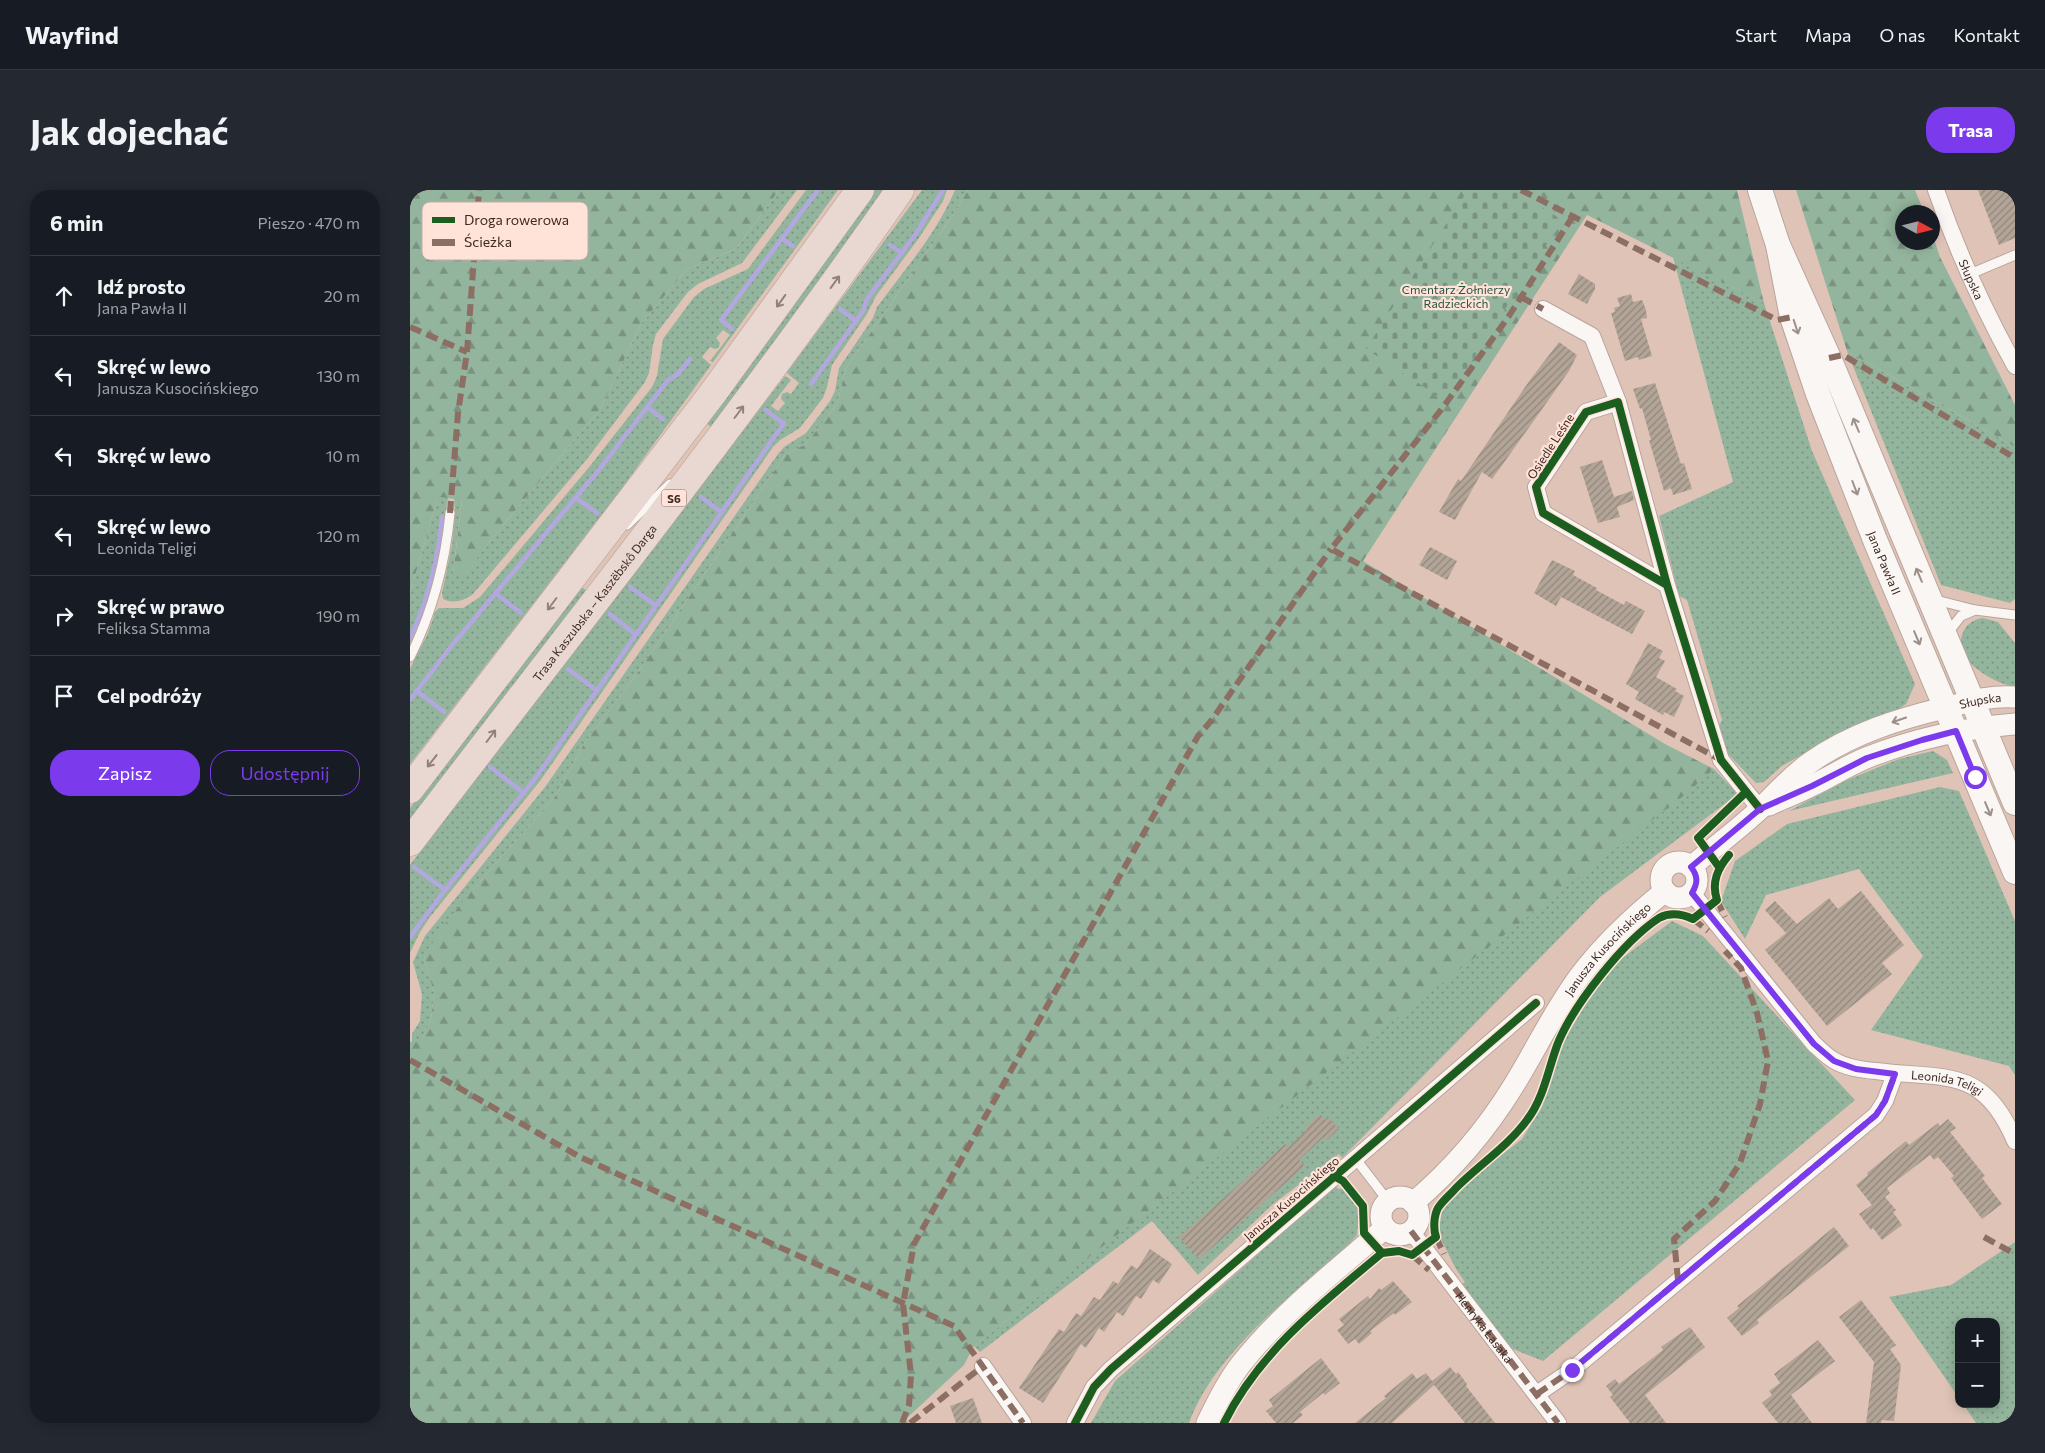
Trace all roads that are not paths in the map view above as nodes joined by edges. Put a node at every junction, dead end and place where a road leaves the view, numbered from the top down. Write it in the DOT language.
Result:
graph roads {
  1 [pos="860,190"];
  2 [pos="900,190"];
  3 [pos="1760,190"];
  4 [pos="1936,190"];
  5 [pos="1778,245"];
  6 [pos="2015,255"];
  7 [pos="1970,274"];
  8 [pos="1542,309"];
  9 [pos="2015,366"];
  10 [pos="1618,402"];
  11 [pos="696,415"];
  12 [pos="722,434"];
  13 [pos="647,506"];
  14 [pos="450,513"];
  15 [pos="634,531"];
  16 [pos="625,547"];
  17 [pos="572,577"];
  18 [pos="1667,585"];
  19 [pos="598,596"];
  20 [pos="1928,598"];
  21 [pos="1975,610"];
  22 [pos="2015,615"];
  23 [pos="1945,637"];
  24 [pos="410,657"];
  25 [pos="2015,697"];
  26 [pos="1971,701"];
  27 [pos="1946,708"];
  28 [pos="2015,724"];
  29 [pos="1982,726"];
  30 [pos="1956,731"];
  31 [pos="410,789"];
  32 [pos="2015,803"];
  33 [pos="1760,809"];
  34 [pos="410,842"];
  35 [pos="1691,867"];
  36 [pos="2015,872"];
  37 [pos="1665,891"];
  38 [pos="1692,893"];
  39 [pos="1536,1003"];
  40 [pos="1895,1074"];
  41 [pos="2015,1141"];
  42 [pos="1355,1158"];
  43 [pos="1388,1201"];
  44 [pos="1413,1203"];
  45 [pos="1385,1228"];
  46 [pos="1411,1231"];
  47 [pos="983,1366"];
  48 [pos="1537,1394"];
  49 [pos="1023,1423"];
  50 [pos="1075,1423"];
  51 [pos="1207,1423"];
  52 [pos="1558,1423"];
  1 -- 11 [label="highway, S6, one-way"];
  12 -- 2 [label="highway, Trasa Kaszubska – Kaszëbskô Darga / S6, one-way"];
  3 -- 5 [label="main road, Jana Pawła II"];
  4 -- 7 [label="street, Słupska"];
  20 -- 5 [label="main road, Jana Pawła II, one-way"];
  5 -- 27 [label="main road, Jana Pawła II, one-way"];
  6 -- 7 [label="lane"];
  7 -- 9 [label="street, Słupska"];
  8 -- 10 [label="street"];
  10 -- 18 [label="street"];
  10 -- 18 [label="street, Osiedle Leśne"];
  11 -- 13 [label="lane"];
  11 -- 17 [label="highway, S6"];
  12 -- 13 [label="lane"];
  12 -- 19 [label="highway, Trasa Kaszubska – Kaszëbskô Darga / S6"];
  13 -- 15 [label="lane"];
  13 -- 17 [label="lane"];
  14 -- 24 [label="lane"];
  16 -- 19 [label="lane"];
  17 -- 31 [label="highway, S6, one-way"];
  18 -- 33 [label="street"];
  34 -- 19 [label="highway, Trasa Kaszubska – Kaszëbskô Darga / S6, one-way"];
  20 -- 21 [label="lane"];
  20 -- 23 [label="main road, Jana Pawła II"];
  21 -- 22 [label="lane"];
  21 -- 23 [label="lane"];
  23 -- 26 [label="main road, Jana Pawła II"];
  25 -- 26 [label="street, Słupska"];
  26 -- 27 [label="street, Słupska"];
  26 -- 29 [label="main road, Jana Pawła II"];
  27 -- 30 [label="main road, Jana Pawła II"];
  27 -- 33 [label="street, one-way"];
  28 -- 29 [label="street, Słupska"];
  29 -- 30 [label="street, Słupska"];
  29 -- 32 [label="main road, Jana Pawła II"];
  30 -- 33 [label="street"];
  30 -- 36 [label="main road, Jana Pawła II, one-way"];
  33 -- 35 [label="street"];
  35 -- 37 [label="street"];
  35 -- 38 [label="street"];
  37 -- 38 [label="street"];
  37 -- 44 [label="street, Janusza Kusocińskiego"];
  38 -- 40 [label="street, Leonida Teligi"];
  39 -- 42 [label="street, Janusza Kusocińskiego"];
  40 -- 41 [label="street, Leonida Teligi"];
  40 -- 48 [label="street"];
  42 -- 43 [label="lane"];
  42 -- 50 [label="street, Janusza Kusocińskiego"];
  43 -- 44 [label="street"];
  43 -- 45 [label="street"];
  44 -- 46 [label="street"];
  45 -- 46 [label="street"];
  45 -- 51 [label="street"];
  46 -- 48 [label="street, Henryka Łasaka"];
  47 -- 49 [label="street"];
  48 -- 52 [label="street, Henryka Łasaka"];
}
